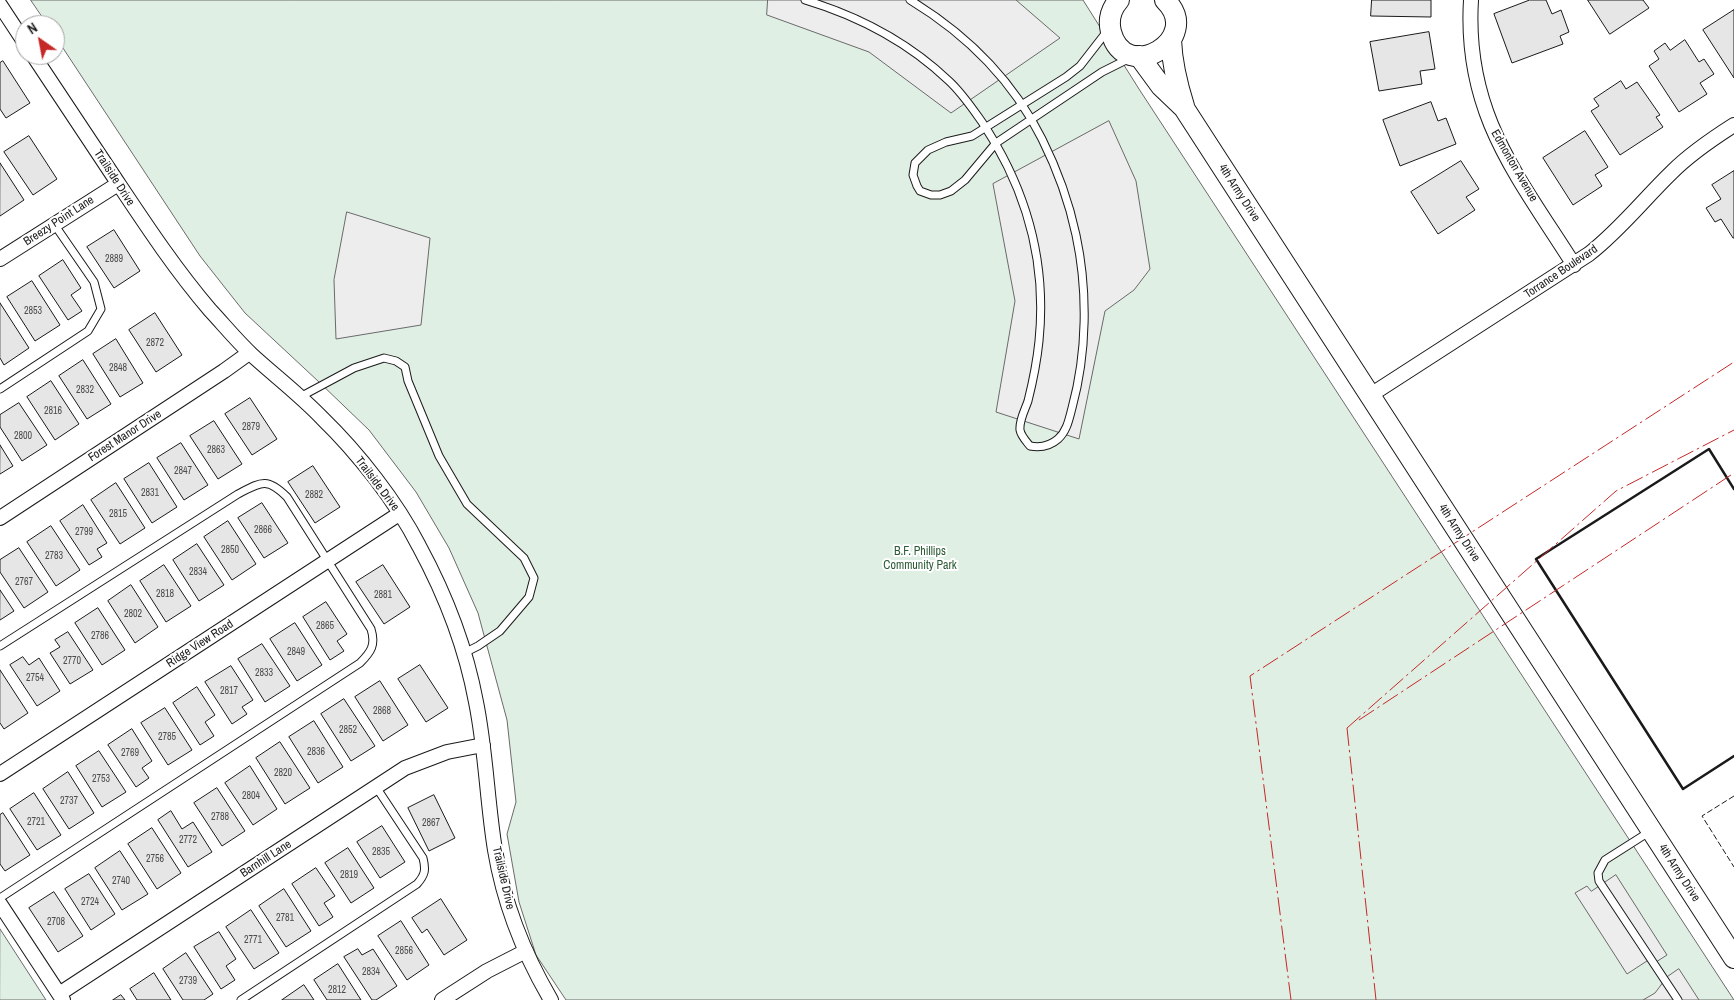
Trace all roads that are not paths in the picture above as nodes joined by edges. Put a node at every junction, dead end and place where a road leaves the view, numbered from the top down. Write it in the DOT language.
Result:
graph roads {
  1 [pos="805,0"];
  2 [pos="910,0"];
  3 [pos="1166,0"];
  4 [pos="1471,0"];
  5 [pos="0,5"];
  6 [pos="1113,9"];
  7 [pos="15,27"];
  8 [pos="1171,40"];
  9 [pos="1137,56"];
  10 [pos="40,65"];
  11 [pos="1022,105"];
  12 [pos="1184,108"];
  13 [pos="1032,119"];
  14 [pos="1734,125"];
  15 [pos="986,128"];
  16 [pos="996,143"];
  17 [pos="118,184"];
  18 [pos="54,224"];
  19 [pos="0,259"];
  20 [pos="1574,264"];
  21 [pos="250,353"];
  22 [pos="0,389"];
  23 [pos="1370,396"];
  24 [pos="299,397"];
  25 [pos="399,514"];
  26 [pos="0,518"];
  27 [pos="328,561"];
  28 [pos="0,646"];
  29 [pos="464,653"];
  30 [pos="483,745"];
  31 [pos="0,774"];
  32 [pos="376,787"];
  33 [pos="1652,830"];
  34 [pos="0,898"];
  35 [pos="0,904"];
  36 [pos="526,951"];
  37 [pos="1734,958"];
  38 [pos="61,997"];
  39 [pos="241,1000"];
  40 [pos="442,1000"];
  41 [pos="551,1000"];
  42 [pos="1678,1000"];
  1 -- 15 [label="lane"];
  2 -- 11 [label="lane"];
  3 -- 8 [label="street, 4th Army Drive"];
  4 -- 20 [label="street, Edmonton Avenue"];
  5 -- 7 [label="street"];
  6 -- 9 [label="street, 4th Army Drive"];
  6 -- 11 [label="lane"];
  8 -- 9 [label="street"];
  8 -- 12 [label="street, 4th Army Drive"];
  9 -- 12 [label="street, 4th Army Drive"];
  9 -- 13 [label="lane"];
  10 -- 17 [label="street, Trailside Drive"];
  11 -- 13 [label="lane"];
  11 -- 15 [label="lane"];
  12 -- 23 [label="street, 4th Army Drive"];
  13 -- 16 [label="lane"];
  13 -- 16 [label="lane"];
  14 -- 20 [label="street, Torrance Boulevard"];
  15 -- 16 [label="lane"];
  15 -- 16 [label="lane"];
  17 -- 18 [label="street, Breezy Point Lane"];
  17 -- 21 [label="street, Trailside Drive"];
  18 -- 19 [label="street, Breezy Point Lane"];
  18 -- 22 [label="lane"];
  20 -- 23 [label="street, Torrance Boulevard"];
  21 -- 24 [label="street, Trailside Drive"];
  21 -- 26 [label="street, Forest Manor Drive"];
  23 -- 33 [label="street, 4th Army Drive"];
  24 -- 25 [label="street, Trailside Drive"];
  24 -- 29 [label="lane"];
  25 -- 27 [label="street, Ridge View Road"];
  25 -- 29 [label="street, Trailside Drive"];
  27 -- 28 [label="lane"];
  27 -- 31 [label="street, Ridge View Road"];
  27 -- 34 [label="lane"];
  29 -- 30 [label="street, Trailside Drive"];
  30 -- 32 [label="street, Barnhill Lane"];
  30 -- 36 [label="street, Trailside Drive"];
  32 -- 38 [label="street, Barnhill Lane"];
  32 -- 39 [label="lane"];
  33 -- 37 [label="street, 4th Army Drive"];
  33 -- 42 [label="lane"];
  35 -- 38 [label="street"];
  36 -- 40 [label="street"];
  36 -- 41 [label="street, Trailside Drive"];
}
